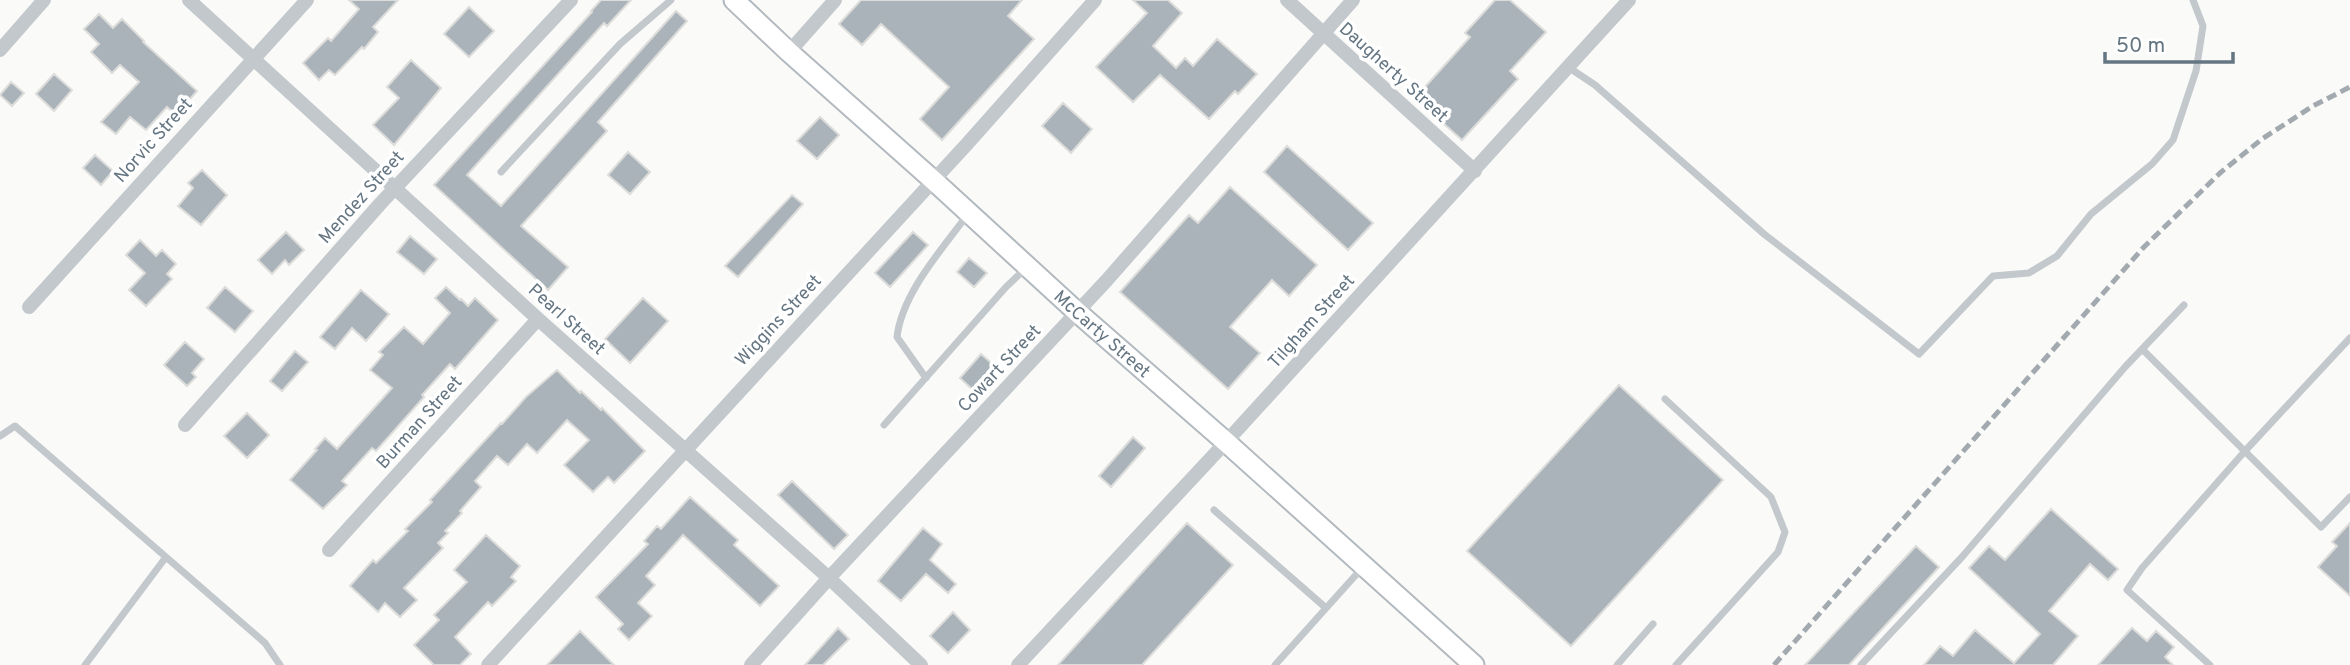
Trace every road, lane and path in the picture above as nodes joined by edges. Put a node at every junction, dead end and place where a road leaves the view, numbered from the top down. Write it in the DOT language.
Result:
graph roads {
  1 [pos="44,0"];
  2 [pos="189,0"];
  3 [pos="307,0"];
  4 [pos="570,0"];
  5 [pos="671,0"];
  6 [pos="734,0"];
  7 [pos="835,0"];
  8 [pos="1095,0"];
  9 [pos="1287,0"];
  10 [pos="1353,0"];
  11 [pos="1629,0"];
  12 [pos="2193,0"];
  13 [pos="1323,33"];
  14 [pos="0,50"];
  15 [pos="789,52"];
  16 [pos="253,59"];
  17 [pos="1568,67"];
  18 [pos="1475,171"];
  19 [pos="501,172"];
  20 [pos="933,180"];
  21 [pos="395,188"];
  22 [pos="969,213"];
  23 [pos="1027,267"];
  24 [pos="2184,304"];
  25 [pos="29,307"];
  26 [pos="1077,312"];
  27 [pos="538,319"];
  28 [pos="2350,337"];
  29 [pos="2142,349"];
  30 [pos="926,377"];
  31 [pos="1665,399"];
  32 [pos="186,425"];
  33 [pos="884,425"];
  34 [pos="0,436"];
  35 [pos="1226,442"];
  36 [pos="685,450"];
  37 [pos="2245,451"];
  38 [pos="2350,497"];
  39 [pos="1214,510"];
  40 [pos="329,550"];
  41 [pos="166,557"];
  42 [pos="1364,566"];
  43 [pos="829,578"];
  44 [pos="1326,608"];
  45 [pos="1653,624"];
  46 [pos="85,665"];
  47 [pos="280,665"];
  48 [pos="488,665"];
  49 [pos="751,665"];
  50 [pos="921,665"];
  51 [pos="1018,665"];
  52 [pos="1275,665"];
  53 [pos="1474,665"];
  54 [pos="1617,665"];
  55 [pos="1676,665"];
  56 [pos="1861,665"];
  57 [pos="2210,665"];
  1 -- 14 [label="street"];
  2 -- 16 [label="street, Pearl Street"];
  3 -- 16 [label="street, Norvic Street"];
  4 -- 21 [label="street, Mendez Street"];
  5 -- 19 [label="lane"];
  6 -- 15 [label="main road, McCarty Street"];
  7 -- 15 [label="street"];
  8 -- 20 [label="street, Wiggins Street"];
  9 -- 13 [label="street, Daugherty Street"];
  10 -- 13 [label="street, Cowart Street"];
  11 -- 17 [label="street, Tilgham Street"];
  12 -- 17 [label="lane"];
  13 -- 18 [label="street, Daugherty Street"];
  13 -- 26 [label="street, Cowart Street"];
  15 -- 20 [label="main road, McCarty Street"];
  16 -- 21 [label="street, Pearl Street"];
  16 -- 25 [label="street, Norvic Street"];
  17 -- 18 [label="street, Tilgham Street"];
  18 -- 35 [label="street, Tilgham Street"];
  20 -- 22 [label="main road, McCarty Street"];
  20 -- 36 [label="street, Wiggins Street"];
  21 -- 27 [label="street, Pearl Street"];
  21 -- 32 [label="street, Mendez Street"];
  22 -- 23 [label="main road, McCarty Street"];
  22 -- 30 [label="lane"];
  23 -- 26 [label="main road, McCarty Street"];
  23 -- 30 [label="lane"];
  24 -- 29 [label="lane"];
  26 -- 35 [label="main road, McCarty Street"];
  26 -- 43 [label="street, Cowart Street"];
  27 -- 36 [label="street, Pearl Street"];
  27 -- 40 [label="street, Burman Street"];
  28 -- 37 [label="lane"];
  29 -- 37 [label="lane"];
  29 -- 56 [label="lane"];
  30 -- 33 [label="lane"];
  31 -- 55 [label="lane"];
  34 -- 41 [label="lane"];
  35 -- 42 [label="main road, McCarty Street"];
  35 -- 51 [label="street, Tilgham Street"];
  36 -- 43 [label="street, Pearl Street"];
  36 -- 48 [label="street, Wiggins Street"];
  37 -- 38 [label="lane"];
  37 -- 57 [label="lane"];
  39 -- 44 [label="lane"];
  41 -- 46 [label="lane"];
  41 -- 47 [label="lane"];
  42 -- 44 [label="lane"];
  42 -- 53 [label="main road, McCarty Street"];
  43 -- 49 [label="street, Cowart Street"];
  43 -- 50 [label="street, Pearl Street"];
  44 -- 52 [label="lane"];
  45 -- 54 [label="lane"];
}
